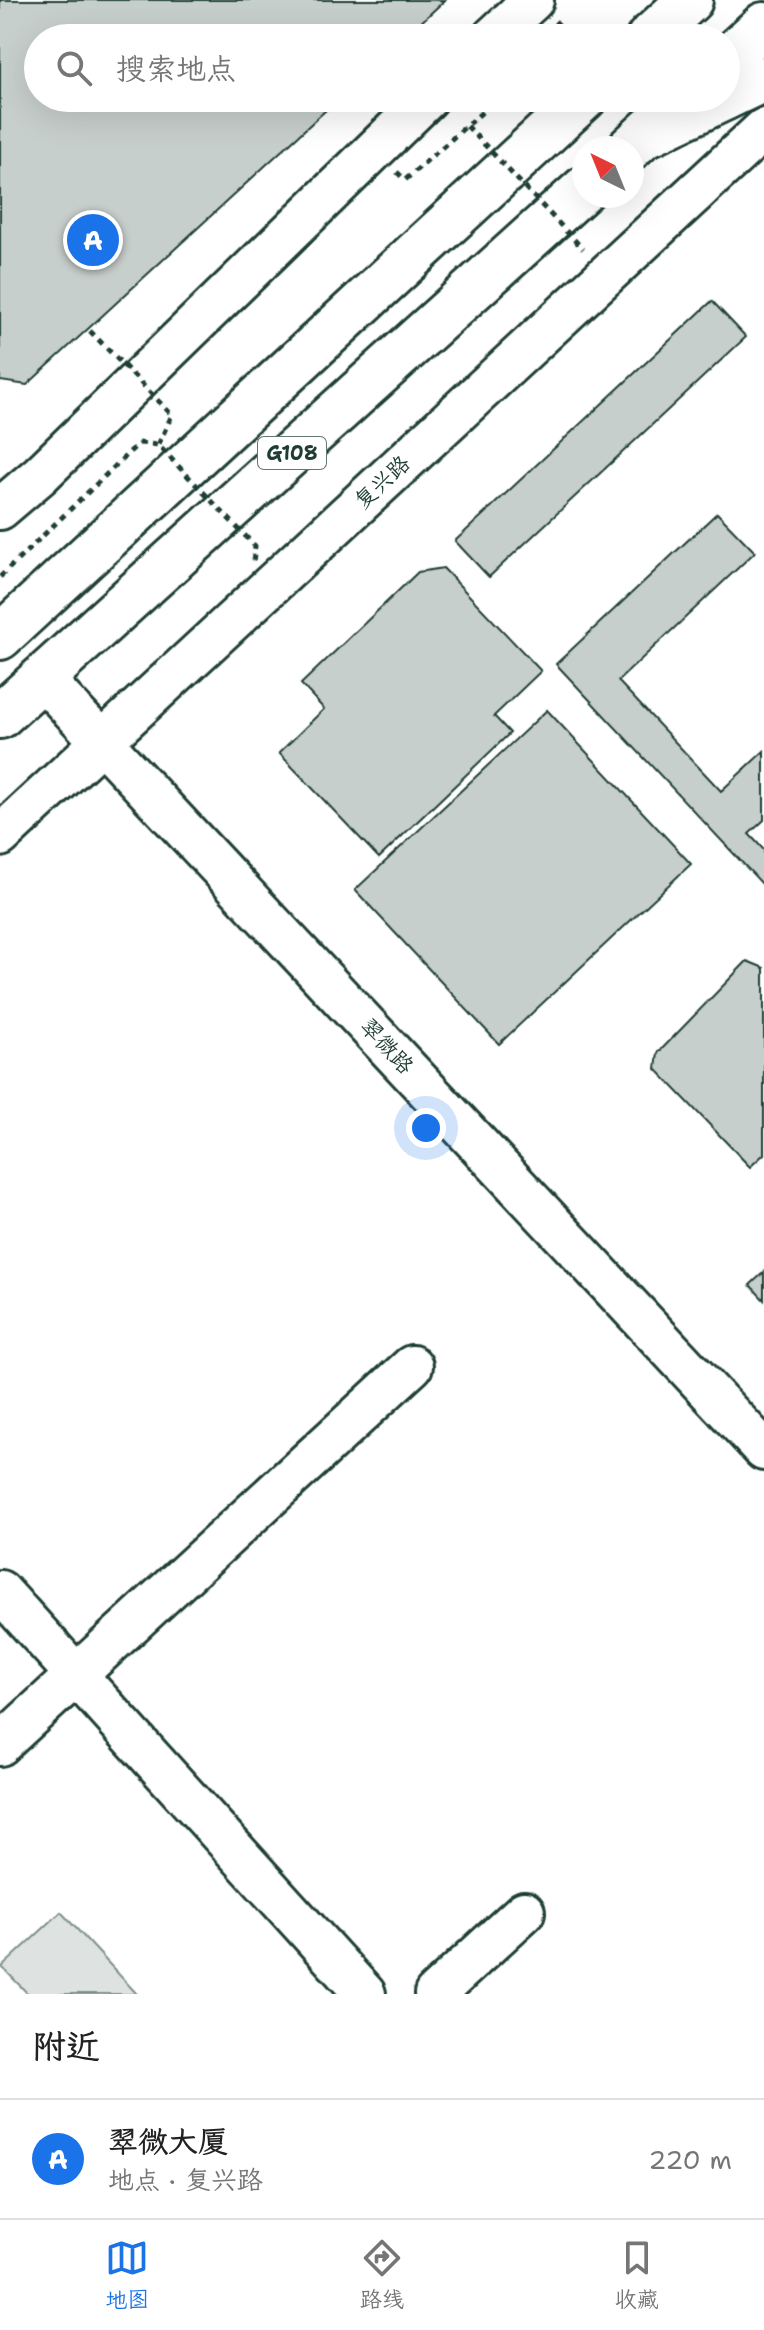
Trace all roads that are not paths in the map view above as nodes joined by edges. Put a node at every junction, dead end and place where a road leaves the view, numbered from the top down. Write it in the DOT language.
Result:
graph roads {
  1 [pos="533,0"];
  2 [pos="690,0"];
  3 [pos="507,24"];
  4 [pos="664,24"];
  5 [pos="764,25"];
  6 [pos="740,47"];
  7 [pos="764,79"];
  8 [pos="740,91"];
  9 [pos="414,112"];
  10 [pos="569,112"];
  11 [pos="669,112"];
  12 [pos="697,112"];
  13 [pos="764,129"];
  14 [pos="643,136"];
  15 [pos="644,138"];
  16 [pos="572,200"];
  17 [pos="0,509"];
  18 [pos="5,622"];
  19 [pos="42,678"];
  20 [pos="0,716"];
  21 [pos="102,741"];
  22 [pos="0,836"];
  23 [pos="412,1366"];
  24 [pos="764,1450"];
  25 [pos="0,1591"];
  26 [pos="77,1676"];
  27 [pos="0,1745"];
  28 [pos="524,1912"];
  29 [pos="365,1994"];
  30 [pos="435,1994"];
  1 -- 3 [label="street"];
  2 -- 4 [label="main road"];
  5 -- 6 [label="main road"];
  7 -- 8 [label="main road"];
  9 -- 17 [label="street"];
  10 -- 18 [label="main road, G108"];
  11 -- 14 [label="main road"];
  12 -- 15 [label="main road"];
  13 -- 21 [label="street, 复兴路"];
  16 -- 19 [label="main road, G108"];
  19 -- 20 [label="main road, G108"];
  19 -- 21 [label="street, 翠微路"];
  21 -- 22 [label="street, 复兴路"];
  21 -- 24 [label="street, 翠微路"];
  23 -- 26 [label="street"];
  25 -- 26 [label="street"];
  26 -- 27 [label="street"];
  26 -- 29 [label="street"];
  28 -- 30 [label="street"];
}
